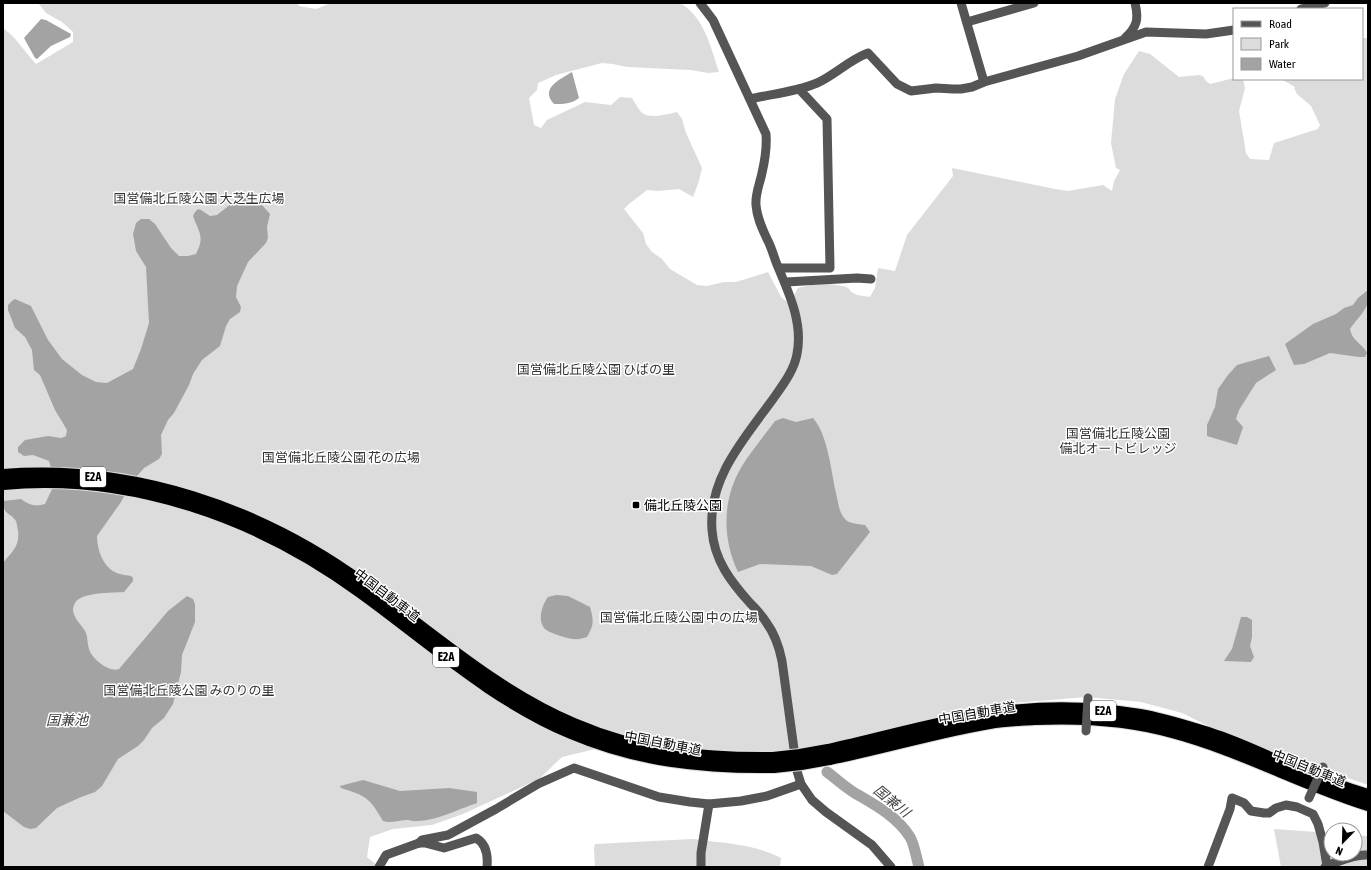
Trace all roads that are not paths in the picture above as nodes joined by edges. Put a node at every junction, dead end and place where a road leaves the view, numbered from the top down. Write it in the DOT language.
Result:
graph roads {
  1 [pos="700,3"];
  2 [pos="961,3"];
  3 [pos="1034,3"];
  4 [pos="1135,3"];
  5 [pos="1325,3"];
  6 [pos="1305,8"];
  7 [pos="967,22"];
  8 [pos="1233,30"];
  9 [pos="1122,40"];
  10 [pos="984,82"];
  11 [pos="798,89"];
  12 [pos="750,99"];
  13 [pos="779,268"];
  14 [pos="871,279"];
  15 [pos="786,282"];
  16 [pos="3,475"];
  17 [pos="47,478"];
  18 [pos="3,484"];
  19 [pos="1088,698"];
  20 [pos="1086,731"];
  21 [pos="829,755"];
  22 [pos="1322,768"];
  23 [pos="801,784"];
  24 [pos="1368,795"];
  25 [pos="709,804"];
  26 [pos="1368,805"];
  27 [pos="1297,807"];
  28 [pos="419,843"];
  29 [pos="1368,855"];
  30 [pos="379,867"];
  31 [pos="487,867"];
  32 [pos="702,867"];
  33 [pos="891,867"];
  34 [pos="1208,867"];
  35 [pos="1326,867"];
  1 -- 12 [label="street"];
  2 -- 7 [label="street"];
  3 -- 7 [label="street"];
  4 -- 9 [label="street"];
  5 -- 6 [label="street"];
  7 -- 10 [label="street"];
  8 -- 9 [label="street"];
  9 -- 10 [label="street"];
  10 -- 11 [label="street"];
  11 -- 12 [label="street"];
  11 -- 13 [label="street"];
  12 -- 13 [label="street"];
  13 -- 15 [label="street"];
  14 -- 15 [label="street"];
  15 -- 23 [label="street"];
  16 -- 17 [label="highway, 中国自動車道 / E2A"];
  17 -- 18 [label="highway, 中国自動車道 / E2A"];
  17 -- 21 [label="highway, 中国自動車道 / E2A, bridge"];
  19 -- 20 [label="street, bridge"];
  21 -- 24 [label="highway, 中国自動車道 / E2A"];
  21 -- 26 [label="highway, 中国自動車道 / E2A"];
  22 -- 27 [label="street, bridge"];
  23 -- 25 [label="street"];
  23 -- 33 [label="street"];
  25 -- 28 [label="street"];
  25 -- 32 [label="street"];
  27 -- 34 [label="street"];
  27 -- 35 [label="street"];
  28 -- 30 [label="street"];
  28 -- 31 [label="street"];
  29 -- 35 [label="street"];
}
